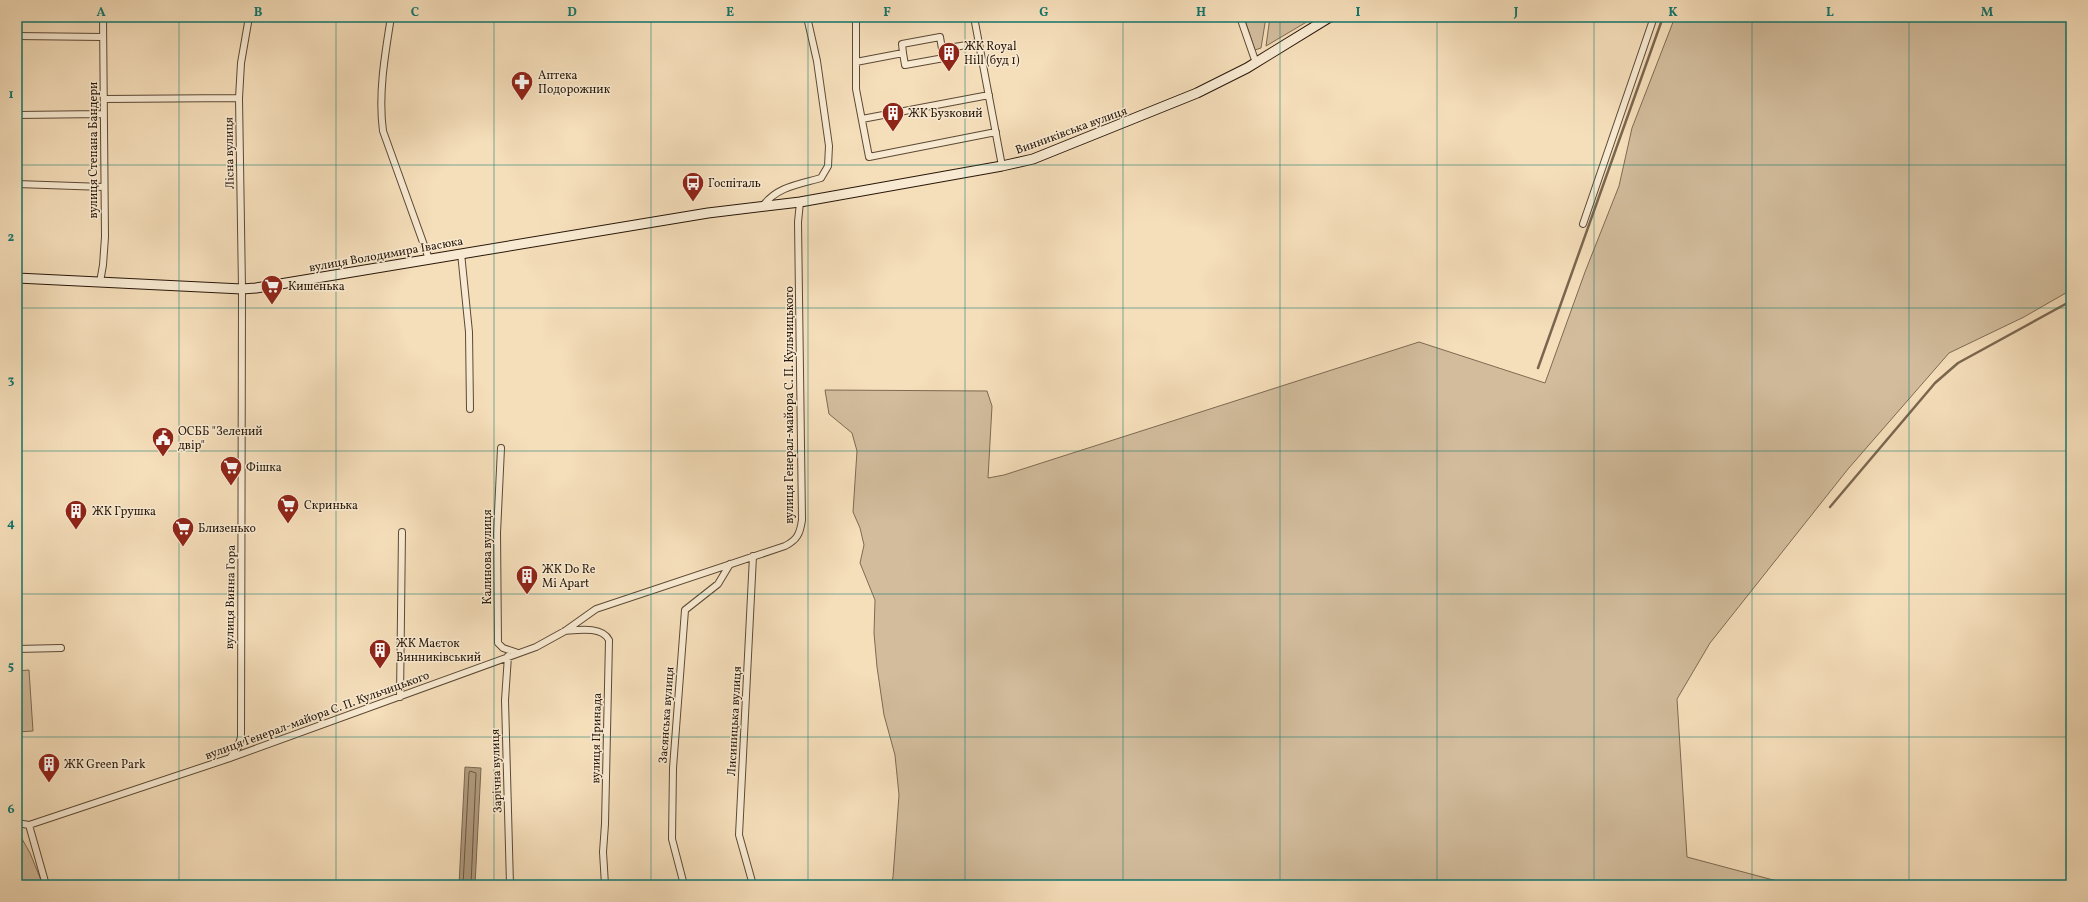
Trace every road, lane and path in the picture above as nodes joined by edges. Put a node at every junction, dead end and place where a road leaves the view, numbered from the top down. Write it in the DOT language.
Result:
graph roads {
  1 [pos="103,17"];
  2 [pos="249,17"];
  3 [pos="391,17"];
  4 [pos="807,17"];
  5 [pos="856,17"];
  6 [pos="974,17"];
  7 [pos="1240,17"];
  8 [pos="1330,17"];
  9 [pos="1654,17"];
  10 [pos="17,36"];
  11 [pos="103,37"];
  12 [pos="979,43"];
  13 [pos="942,49"];
  14 [pos="903,53"];
  15 [pos="856,62"];
  16 [pos="1256,63"];
  17 [pos="989,95"];
  18 [pos="239,98"];
  19 [pos="104,99"];
  20 [pos="103,114"];
  21 [pos="17,115"];
  22 [pos="862,119"];
  23 [pos="996,132"];
  24 [pos="1002,166"];
  25 [pos="17,184"];
  26 [pos="104,187"];
  27 [pos="800,202"];
  28 [pos="760,206"];
  29 [pos="1583,224"];
  30 [pos="461,253"];
  31 [pos="429,259"];
  32 [pos="17,278"];
  33 [pos="100,282"];
  34 [pos="242,289"];
  35 [pos="470,408"];
  36 [pos="501,448"];
  37 [pos="402,532"];
  38 [pos="753,556"];
  39 [pos="730,564"];
  40 [pos="565,631"];
  41 [pos="61,648"];
  42 [pos="17,649"];
  43 [pos="518,654"];
  44 [pos="508,656"];
  45 [pos="400,697"];
  46 [pos="230,758"];
  47 [pos="17,823"];
  48 [pos="30,825"];
  49 [pos="46,885"];
  50 [pos="510,885"];
  51 [pos="605,885"];
  52 [pos="684,885"];
  53 [pos="752,885"];
  1 -- 11 [label="street, вулиця Степана Бандери"];
  2 -- 18 [label="street, Лісна вулиця"];
  3 -- 31 [label="street"];
  4 -- 28 [label="street"];
  5 -- 15 [label="street"];
  6 -- 12 [label="street"];
  7 -- 16 [label="street"];
  8 -- 16 [label="main road, Винниківська вулиця"];
  9 -- 29 [label="street"];
  10 -- 11 [label="street"];
  11 -- 19 [label="street, вулиця Степана Бандери"];
  12 -- 13 [label="street"];
  12 -- 17 [label="street"];
  13 -- 14 [label="street"];
  13 -- 14 [label="street"];
  14 -- 15 [label="street"];
  15 -- 22 [label="street"];
  16 -- 24 [label="main road, Винниківська вулиця"];
  17 -- 22 [label="street"];
  17 -- 23 [label="street"];
  18 -- 19 [label="street"];
  18 -- 34 [label="street, Лісна вулиця"];
  19 -- 20 [label="street, вулиця Степана Бандери"];
  20 -- 21 [label="street"];
  20 -- 26 [label="street, вулиця Степана Бандери"];
  22 -- 23 [label="street"];
  23 -- 24 [label="street"];
  24 -- 27 [label="main road, Винниківська вулиця"];
  25 -- 26 [label="street"];
  26 -- 33 [label="street, вулиця Степана Бандери"];
  27 -- 28 [label="main road, вулиця Володимира Івасюка"];
  27 -- 38 [label="street, вулиця Генерал-майора С. П. Кульчицького"];
  28 -- 30 [label="main road, вулиця Володимира Івасюка"];
  30 -- 31 [label="main road, вулиця Володимира Івасюка"];
  30 -- 35 [label="street"];
  31 -- 34 [label="main road, вулиця Володимира Івасюка"];
  32 -- 33 [label="main road, вулиця Володимира Івасюка"];
  33 -- 34 [label="main road, вулиця Володимира Івасюка"];
  34 -- 46 [label="street, вулиця Винна Гора"];
  36 -- 43 [label="street, Калинова вулиця"];
  37 -- 45 [label="street"];
  38 -- 39 [label="street, вулиця Генерал-майора С. П. Кульчицького"];
  38 -- 53 [label="street, Лисиницька вулиця"];
  39 -- 40 [label="street, вулиця Генерал-майора С. П. Кульчицького"];
  39 -- 52 [label="street, Засянська вулиця"];
  40 -- 43 [label="street, вулиця Генерал-майора С. П. Кульчицького"];
  40 -- 51 [label="street, вулиця Принада"];
  41 -- 42 [label="street"];
  43 -- 44 [label="street, вулиця Генерал-майора С. П. Кульчицького"];
  44 -- 45 [label="street, вулиця Генерал-майора С. П. Кульчицького"];
  44 -- 50 [label="street, Зарічна вулиця"];
  45 -- 46 [label="street, вулиця Генерал-майора С. П. Кульчицького"];
  46 -- 48 [label="street, вулиця Генерал-майора С. П. Кульчицького"];
  47 -- 48 [label="street"];
  48 -- 49 [label="street"];
}
